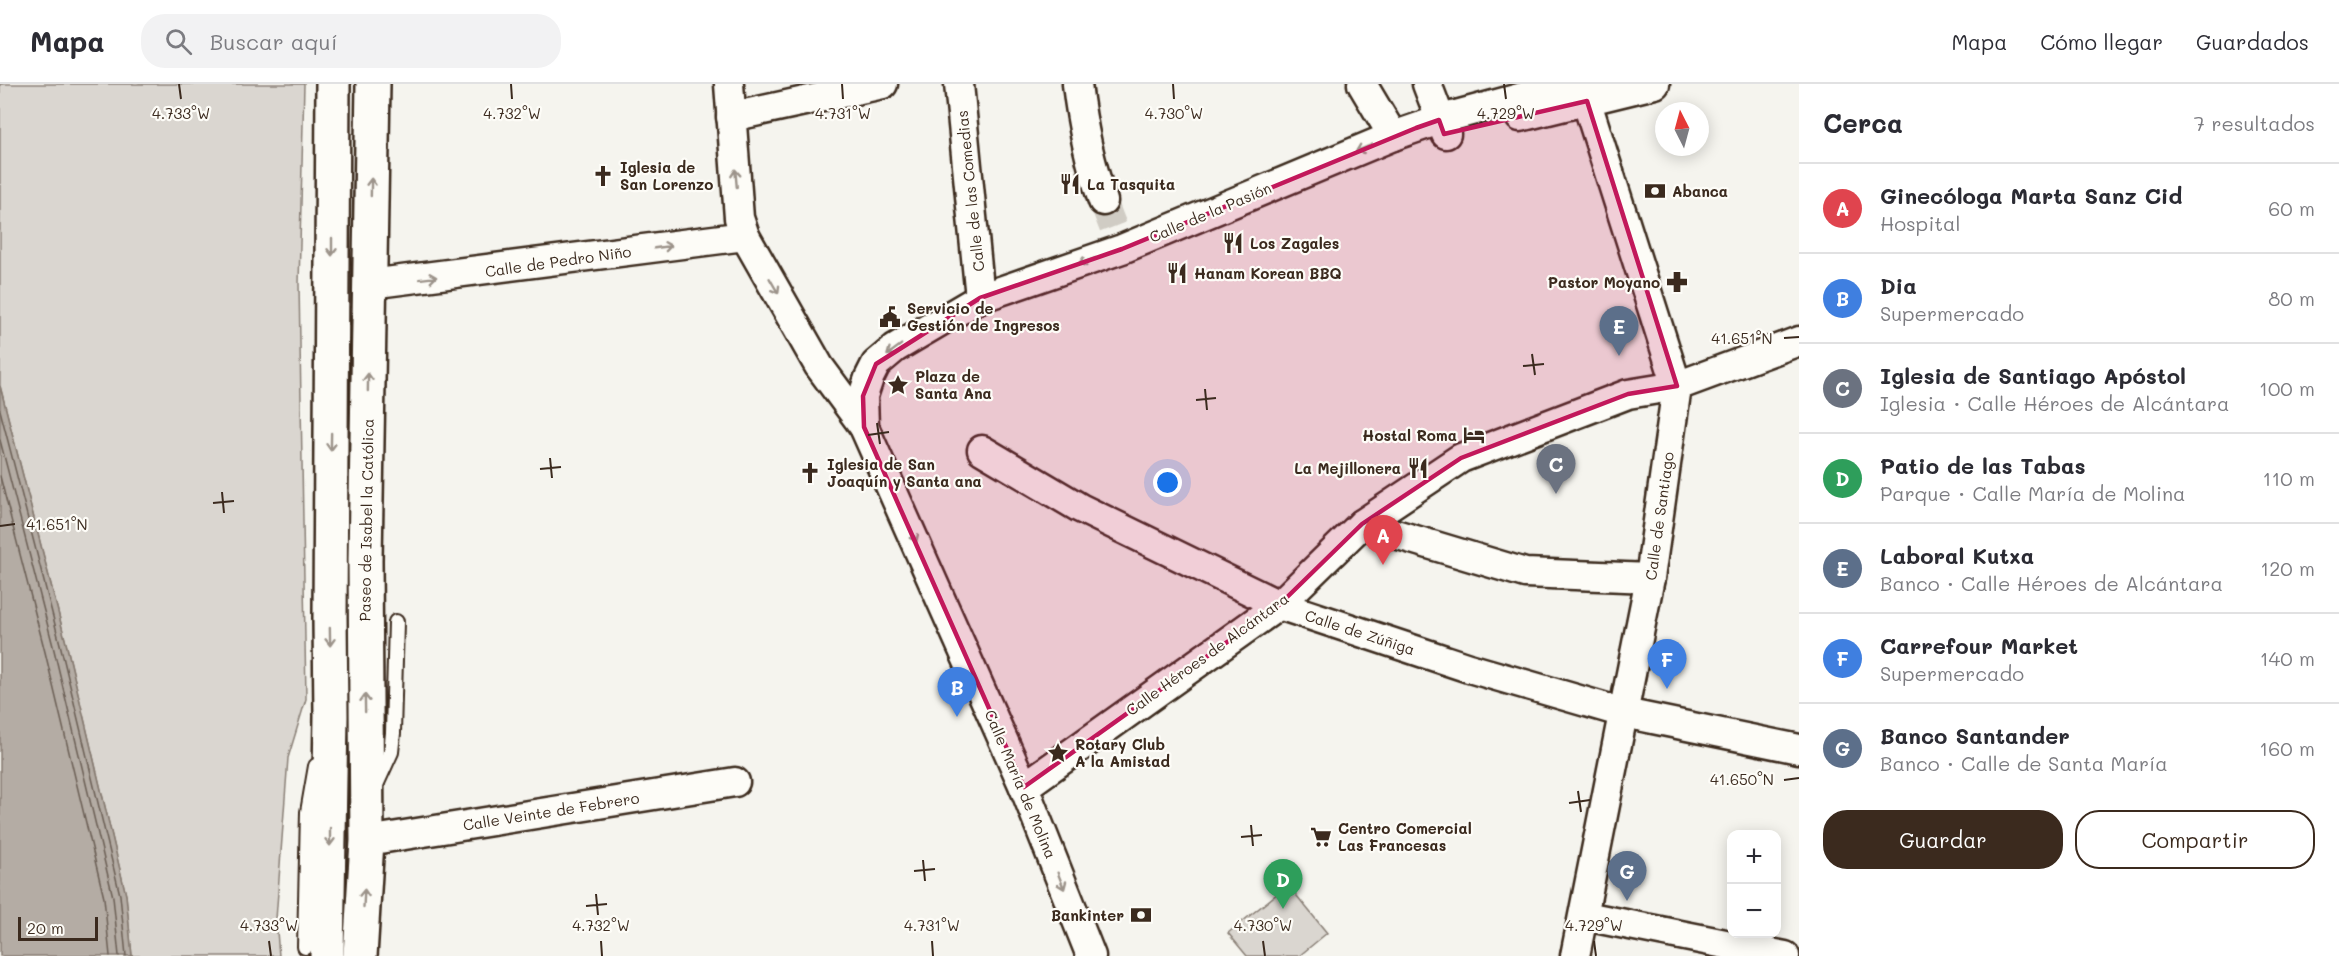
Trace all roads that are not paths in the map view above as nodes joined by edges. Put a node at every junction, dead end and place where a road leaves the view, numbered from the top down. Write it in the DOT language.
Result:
graph roads {
  1 [pos="333,84"];
  2 [pos="373,84"];
  3 [pos="729,84"];
  4 [pos="883,84"];
  5 [pos="959,84"];
  6 [pos="1077,84"];
  7 [pos="1362,84"];
  8 [pos="1427,84"];
  9 [pos="1655,84"];
  10 [pos="1580,90"];
  11 [pos="731,117"];
  12 [pos="1439,120"];
  13 [pos="1393,136"];
  14 [pos="1103,201"];
  15 [pos="745,236"];
  16 [pos="370,284"];
  17 [pos="980,298"];
  18 [pos="1799,341"];
  19 [pos="1677,386"];
  20 [pos="864,427"];
  21 [pos="981,450"];
  22 [pos="1362,524"];
  23 [pos="1650,578"];
  24 [pos="1279,605"];
  25 [pos="396,621"];
  26 [pos="1624,713"];
  27 [pos="1799,749"];
  28 [pos="735,782"];
  29 [pos="1024,787"];
  30 [pos="366,798"];
  31 [pos="367,840"];
  32 [pos="1585,916"];
  33 [pos="316,951"];
  34 [pos="360,956"];
  35 [pos="1091,956"];
  36 [pos="1575,956"];
  37 [pos="1785,956"];
  1 -- 33 [label="main road, one-way"];
  16 -- 2 [label="main road, Paseo de Isabel la Católica, one-way"];
  3 -- 11 [label="street"];
  4 -- 11 [label="street"];
  5 -- 17 [label="street, Calle de las Comedias"];
  6 -- 14 [label="street"];
  7 -- 13 [label="street"];
  8 -- 12 [label="street"];
  9 -- 10 [label="street"];
  10 -- 12 [label="street"];
  10 -- 19 [label="street, Calle de Santiago"];
  15 -- 11 [label="street, one-way"];
  12 -- 13 [label="street, Calle de la Pasión"];
  13 -- 17 [label="street, Calle de la Pasión, one-way"];
  16 -- 15 [label="street, Calle de Pedro Niño, one-way"];
  15 -- 20 [label="street, one-way"];
  30 -- 16 [label="main road, Paseo de Isabel la Católica, one-way"];
  17 -- 20 [label="street, one-way"];
  18 -- 19 [label="street, Calle Héroes de Alcántara"];
  19 -- 22 [label="street, Calle Héroes de Alcántara"];
  19 -- 23 [label="street, Calle de Santiago"];
  20 -- 29 [label="street, Calle María de Molina, one-way"];
  21 -- 24 [label="street, Calle de Zúñiga"];
  22 -- 23 [label="street"];
  22 -- 24 [label="street, Calle Héroes de Alcántara"];
  23 -- 26 [label="street, Calle de Santiago"];
  24 -- 26 [label="street, Calle de Zúñiga"];
  24 -- 29 [label="street, Calle Héroes de Alcántara"];
  25 -- 30 [label="lane"];
  26 -- 27 [label="street, Calle de Zúñiga"];
  26 -- 32 [label="street, Calle de Santiago"];
  28 -- 31 [label="street, Calle Veinte de Febrero"];
  29 -- 35 [label="street, Calle María de Molina, one-way"];
  30 -- 31 [label="main road, Paseo de Isabel la Católica"];
  34 -- 31 [label="main road, Paseo de Isabel la Católica, one-way"];
  32 -- 36 [label="street, Calle de Santiago"];
  32 -- 37 [label="street"];
}
